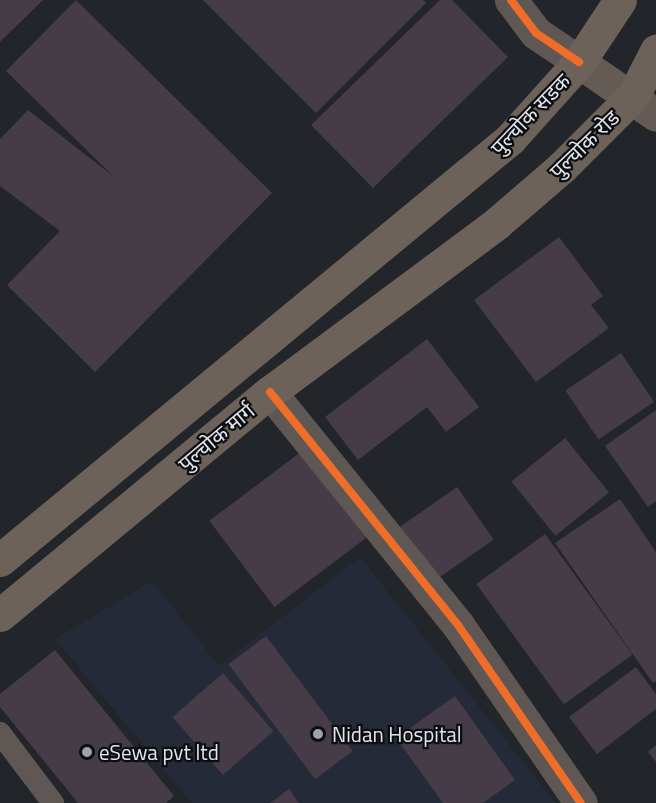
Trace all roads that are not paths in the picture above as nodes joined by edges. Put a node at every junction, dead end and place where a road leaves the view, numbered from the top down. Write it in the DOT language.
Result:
graph roads {
  1 [pos="512,0"];
  2 [pos="620,0"];
  3 [pos="656,51"];
  4 [pos="579,62"];
  5 [pos="644,106"];
  6 [pos="451,191"];
  7 [pos="496,224"];
  8 [pos="270,392"];
  9 [pos="0,560"];
  10 [pos="0,615"];
  11 [pos="0,733"];
  12 [pos="53,803"];
  13 [pos="581,803"];
  1 -- 4 [label="street"];
  2 -- 4 [label="main road, पुल्चोक सडक"];
  3 -- 5 [label="main road, पुल्चोक रोड"];
  4 -- 5 [label="main road"];
  4 -- 6 [label="main road, पुल्चोक सडक"];
  5 -- 7 [label="main road, पुल्चोक रोड"];
  6 -- 9 [label="main road, पुल्चोक मार्ग"];
  7 -- 8 [label="main road, पुल्चोक मार्ग"];
  8 -- 10 [label="main road, पुल्चोक मार्ग"];
  8 -- 13 [label="street"];
  11 -- 12 [label="lane"];
}
